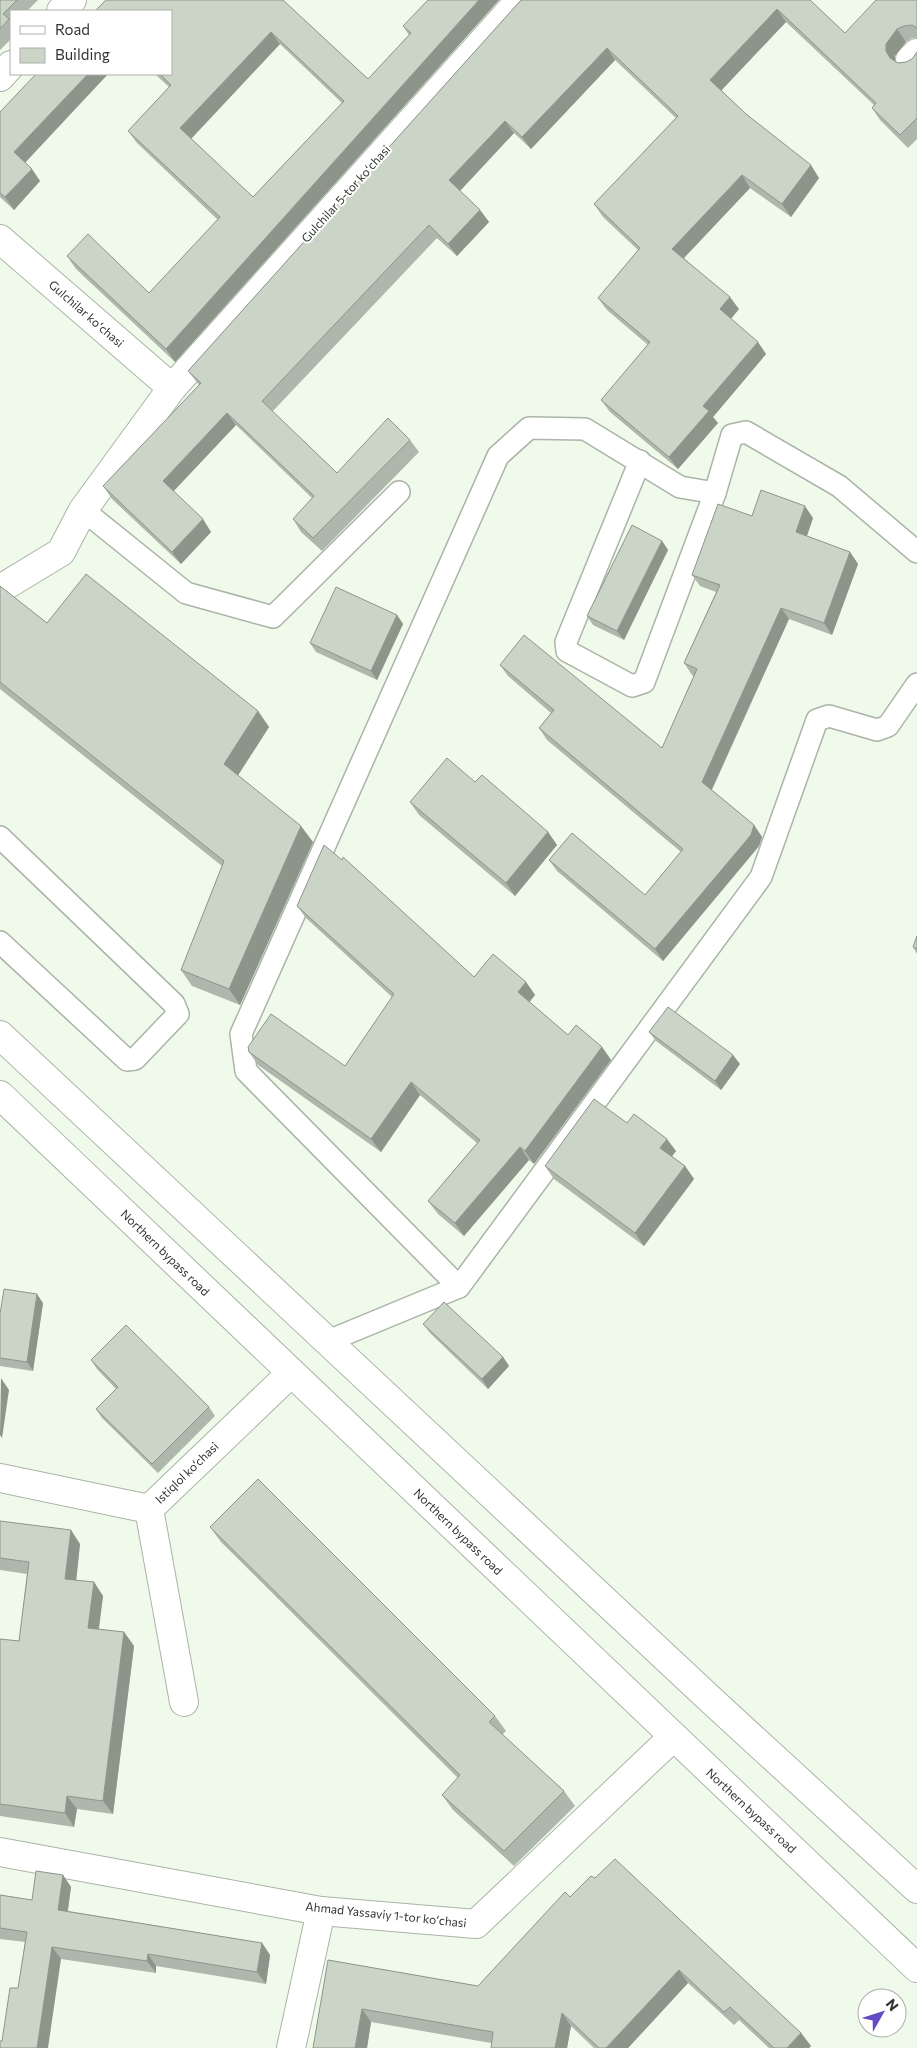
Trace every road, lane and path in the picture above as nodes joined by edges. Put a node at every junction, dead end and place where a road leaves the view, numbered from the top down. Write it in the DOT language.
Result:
graph roads {
  1 [pos="72,0"];
  2 [pos="520,0"];
  3 [pos="62,10"];
  4 [pos="10,66"];
  5 [pos="0,78"];
  6 [pos="0,240"];
  7 [pos="172,388"];
  8 [pos="640,461"];
  9 [pos="399,492"];
  10 [pos="715,493"];
  11 [pos="83,510"];
  12 [pos="917,552"];
  13 [pos="0,589"];
  14 [pos="917,684"];
  15 [pos="0,838"];
  16 [pos="0,942"];
  17 [pos="0,1035"];
  18 [pos="0,1095"];
  19 [pos="460,1287"];
  20 [pos="326,1342"];
  21 [pos="291,1372"];
  22 [pos="0,1478"];
  23 [pos="149,1509"];
  24 [pos="184,1702"];
  25 [pos="673,1737"];
  26 [pos="0,1852"];
  27 [pos="917,1888"];
  28 [pos="322,1911"];
  29 [pos="917,1968"];
  30 [pos="291,2048"];
  1 -- 3 [label="street"];
  2 -- 7 [label="street, Gulchilar 5-tor koʻchasi"];
  4 -- 5 [label="street"];
  6 -- 7 [label="street, Gulchilar koʻchasi"];
  7 -- 11 [label="street, Gulchilar 5-tor koʻchasi"];
  8 -- 10 [label="lane"];
  8 -- 10 [label="lane"];
  8 -- 19 [label="lane"];
  9 -- 11 [label="lane"];
  10 -- 12 [label="lane"];
  11 -- 13 [label="street, Gulchilar 5-tor koʻchasi"];
  14 -- 19 [label="lane"];
  15 -- 16 [label="lane"];
  17 -- 20 [label="street"];
  18 -- 21 [label="street, Northern bypass road"];
  19 -- 20 [label="lane"];
  20 -- 27 [label="street"];
  21 -- 23 [label="street, Istiqlol ko‘chasi"];
  21 -- 25 [label="street, Northern bypass road"];
  22 -- 23 [label="street, Istiqlol ko‘chasi"];
  23 -- 24 [label="street"];
  25 -- 28 [label="street, Ahmad Yassaviy 1-tor koʻchasi"];
  25 -- 29 [label="street, Northern bypass road"];
  26 -- 28 [label="street, Ahmad Yassaviy 1-tor koʻchasi"];
  28 -- 30 [label="street"];
}
